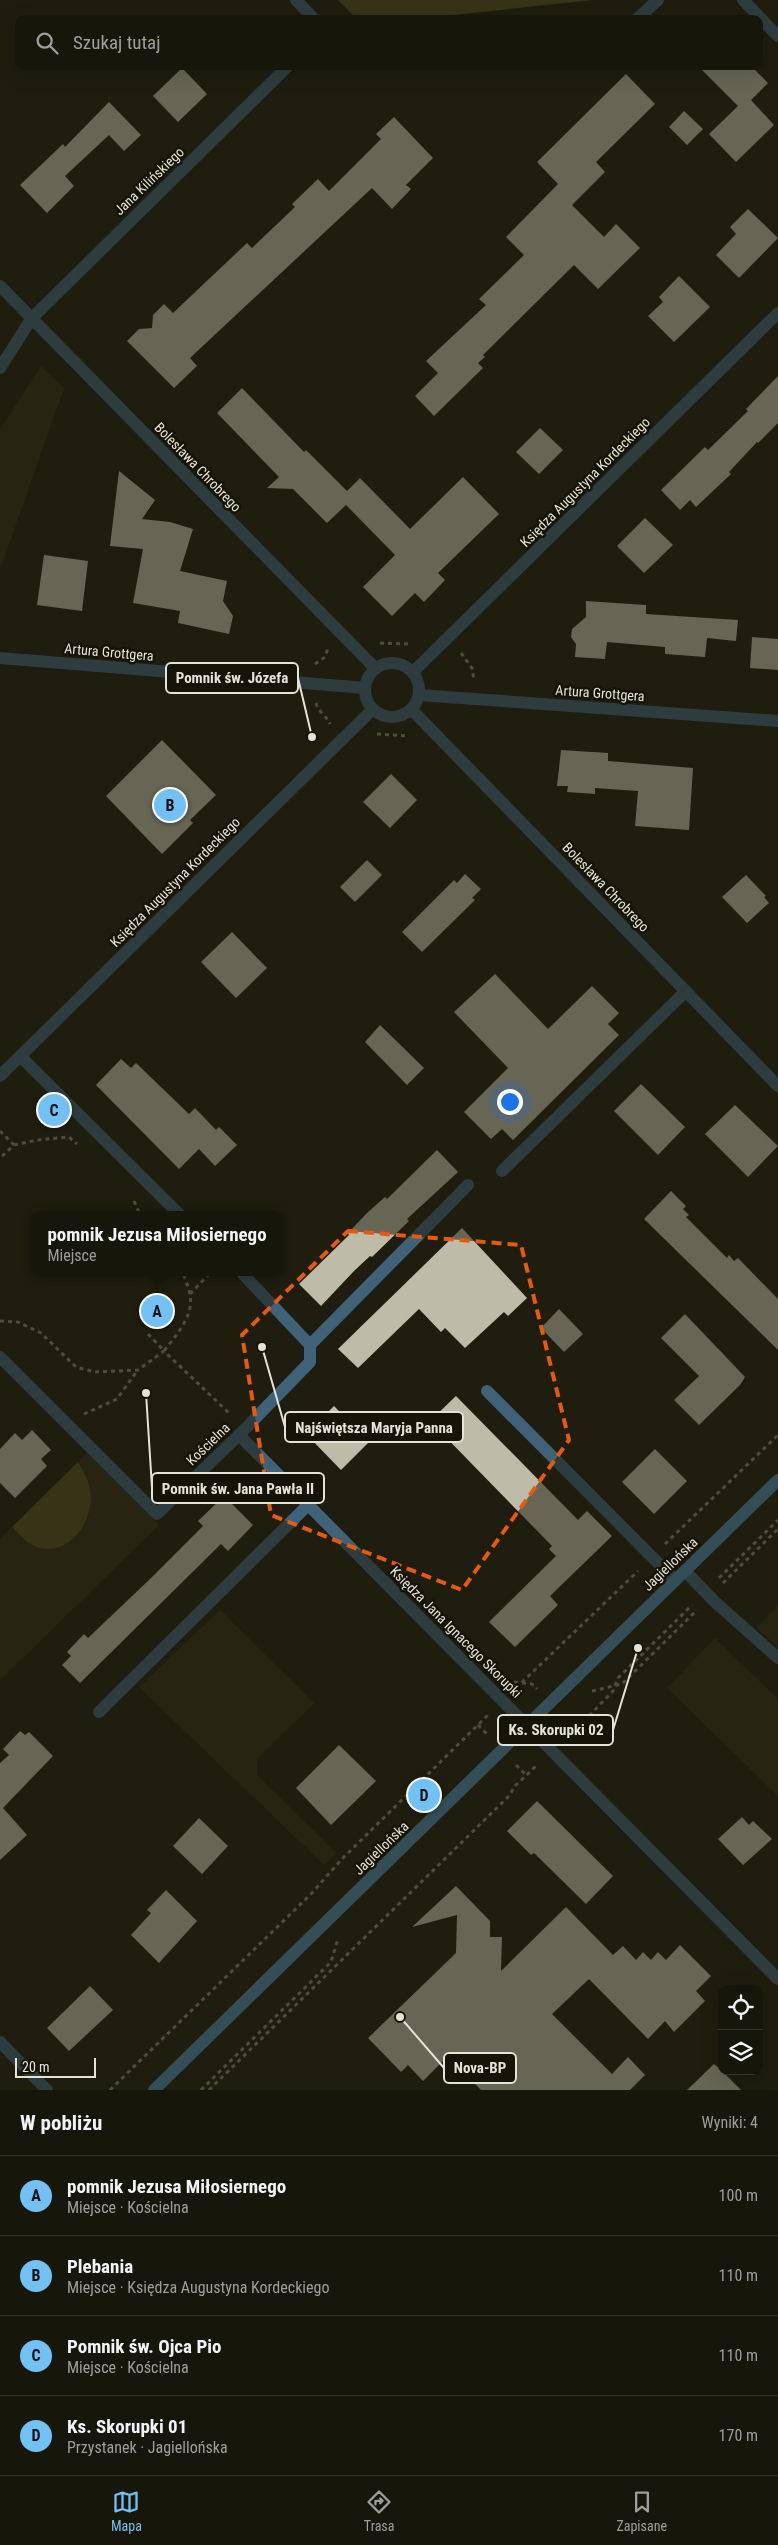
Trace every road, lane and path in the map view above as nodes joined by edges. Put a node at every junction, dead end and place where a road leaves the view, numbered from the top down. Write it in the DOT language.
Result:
graph roads {
  1 [pos="296,0"];
  2 [pos="658,0"];
  3 [pos="743,0"];
  4 [pos="310,15"];
  5 [pos="641,15"];
  6 [pos="758,15"];
  7 [pos="763,21"];
  8 [pos="778,36"];
  9 [pos="284,70"];
  10 [pos="0,286"];
  11 [pos="778,313"];
  12 [pos="32,318"];
  13 [pos="0,368"];
  14 [pos="325,642"];
  15 [pos="375,642"];
  16 [pos="414,644"];
  17 [pos="459,651"];
  18 [pos="0,658"];
  19 [pos="305,663"];
  20 [pos="375,668"];
  21 [pos="413,672"];
  22 [pos="478,682"];
  23 [pos="365,688"];
  24 [pos="419,694"];
  25 [pos="372,710"];
  26 [pos="412,710"];
  27 [pos="778,721"];
  28 [pos="373,735"];
  29 [pos="412,737"];
  30 [pos="686,991"];
  31 [pos="20,1056"];
  32 [pos="0,1076"];
  33 [pos="778,1086"];
  34 [pos="0,1131"];
  35 [pos="14,1145"];
  36 [pos="82,1148"];
  37 [pos="0,1158"];
  38 [pos="502,1171"];
  39 [pos="468,1185"];
  40 [pos="129,1193"];
  41 [pos="138,1211"];
  42 [pos="176,1211"];
  43 [pos="184,1276"];
  44 [pos="207,1276"];
  45 [pos="245,1276"];
  46 [pos="190,1294"];
  47 [pos="0,1321"];
  48 [pos="148,1334"];
  49 [pos="310,1345"];
  50 [pos="164,1351"];
  51 [pos="0,1358"];
  52 [pos="138,1370"];
  53 [pos="487,1391"];
  54 [pos="65,1423"];
  55 [pos="242,1432"];
  56 [pos="778,1480"];
  57 [pos="308,1505"];
  58 [pos="778,1520"];
  59 [pos="778,1529"];
  60 [pos="685,1571"];
  61 [pos="675,1580"];
  62 [pos="707,1593"];
  63 [pos="778,1658"];
  64 [pos="616,1686"];
  65 [pos="562,1691"];
  66 [pos="503,1700"];
  67 [pos="98,1712"];
  68 [pos="528,1725"];
  69 [pos="570,1736"];
  70 [pos="547,1766"];
  71 [pos="336,1912"];
  72 [pos="778,1978"];
  73 [pos="0,2042"];
  74 [pos="47,2090"];
  75 [pos="110,2090"];
  76 [pos="154,2090"];
  77 [pos="201,2090"];
  78 [pos="209,2090"];
  1 -- 4 [label="street"];
  2 -- 5 [label="street"];
  3 -- 6 [label="street"];
  7 -- 8 [label="street"];
  9 -- 12 [label="street, Jana Kilińskiego"];
  10 -- 12 [label="street, Bolesława Chrobrego"];
  11 -- 21 [label="street, Księdza Augustyna Kordeckiego"];
  12 -- 13 [label="street, Jana Kilińskiego"];
  12 -- 20 [label="street, Bolesława Chrobrego"];
  14 -- 19 [label="path"];
  15 -- 16 [label="path"];
  17 -- 22 [label="path"];
  18 -- 23 [label="street, Artura Grottgera"];
  20 -- 21 [label="street"];
  20 -- 23 [label="street"];
  21 -- 24 [label="street"];
  23 -- 25 [label="street"];
  24 -- 26 [label="street"];
  24 -- 27 [label="street, Artura Grottgera"];
  25 -- 26 [label="street"];
  25 -- 31 [label="street, Księdza Augustyna Kordeckiego"];
  26 -- 30 [label="street, Bolesława Chrobrego"];
  28 -- 29 [label="path"];
  30 -- 33 [label="street, Bolesława Chrobrego"];
  30 -- 38 [label="street"];
  31 -- 32 [label="street, Księdza Augustyna Kordeckiego"];
  31 -- 42 [label="street"];
  34 -- 35 [label="path"];
  35 -- 36 [label="path"];
  35 -- 37 [label="path"];
  39 -- 49 [label="street"];
  40 -- 41 [label="path"];
  43 -- 46 [label="path"];
  44 -- 46 [label="path"];
  45 -- 49 [label="street"];
  46 -- 50 [label="path"];
  47 -- 52 [label="path"];
  48 -- 50 [label="path"];
  49 -- 55 [label="street, Kościelna"];
  50 -- 52 [label="path"];
  50 -- 55 [label="path"];
  51 -- 54 [label="street, Kościelna"];
  52 -- 54 [label="path"];
  53 -- 61 [label="street"];
  54 -- 55 [label="street, Kościelna"];
  55 -- 57 [label="street, Księdza Jana Ignacego Skorupki"];
  56 -- 60 [label="street, Jagiellońska"];
  57 -- 66 [label="street, Księdza Jana Ignacego Skorupki"];
  57 -- 67 [label="street"];
  58 -- 62 [label="path"];
  59 -- 62 [label="path"];
  60 -- 61 [label="street, Jagiellońska"];
  60 -- 62 [label="street"];
  61 -- 65 [label="street, Jagiellońska"];
  62 -- 63 [label="street"];
  62 -- 64 [label="path"];
  62 -- 64 [label="path"];
  64 -- 65 [label="path"];
  64 -- 69 [label="path"];
  65 -- 68 [label="street, Jagiellońska"];
  66 -- 68 [label="street, Księdza Jana Ignacego Skorupki"];
  66 -- 75 [label="path"];
  68 -- 71 [label="street, Jagiellońska"];
  68 -- 72 [label="street, Księdza Jana Ignacego Skorupki"];
  70 -- 78 [label="path"];
  71 -- 76 [label="street, Jagiellońska"];
  71 -- 77 [label="path"];
  73 -- 74 [label="street"];
}
